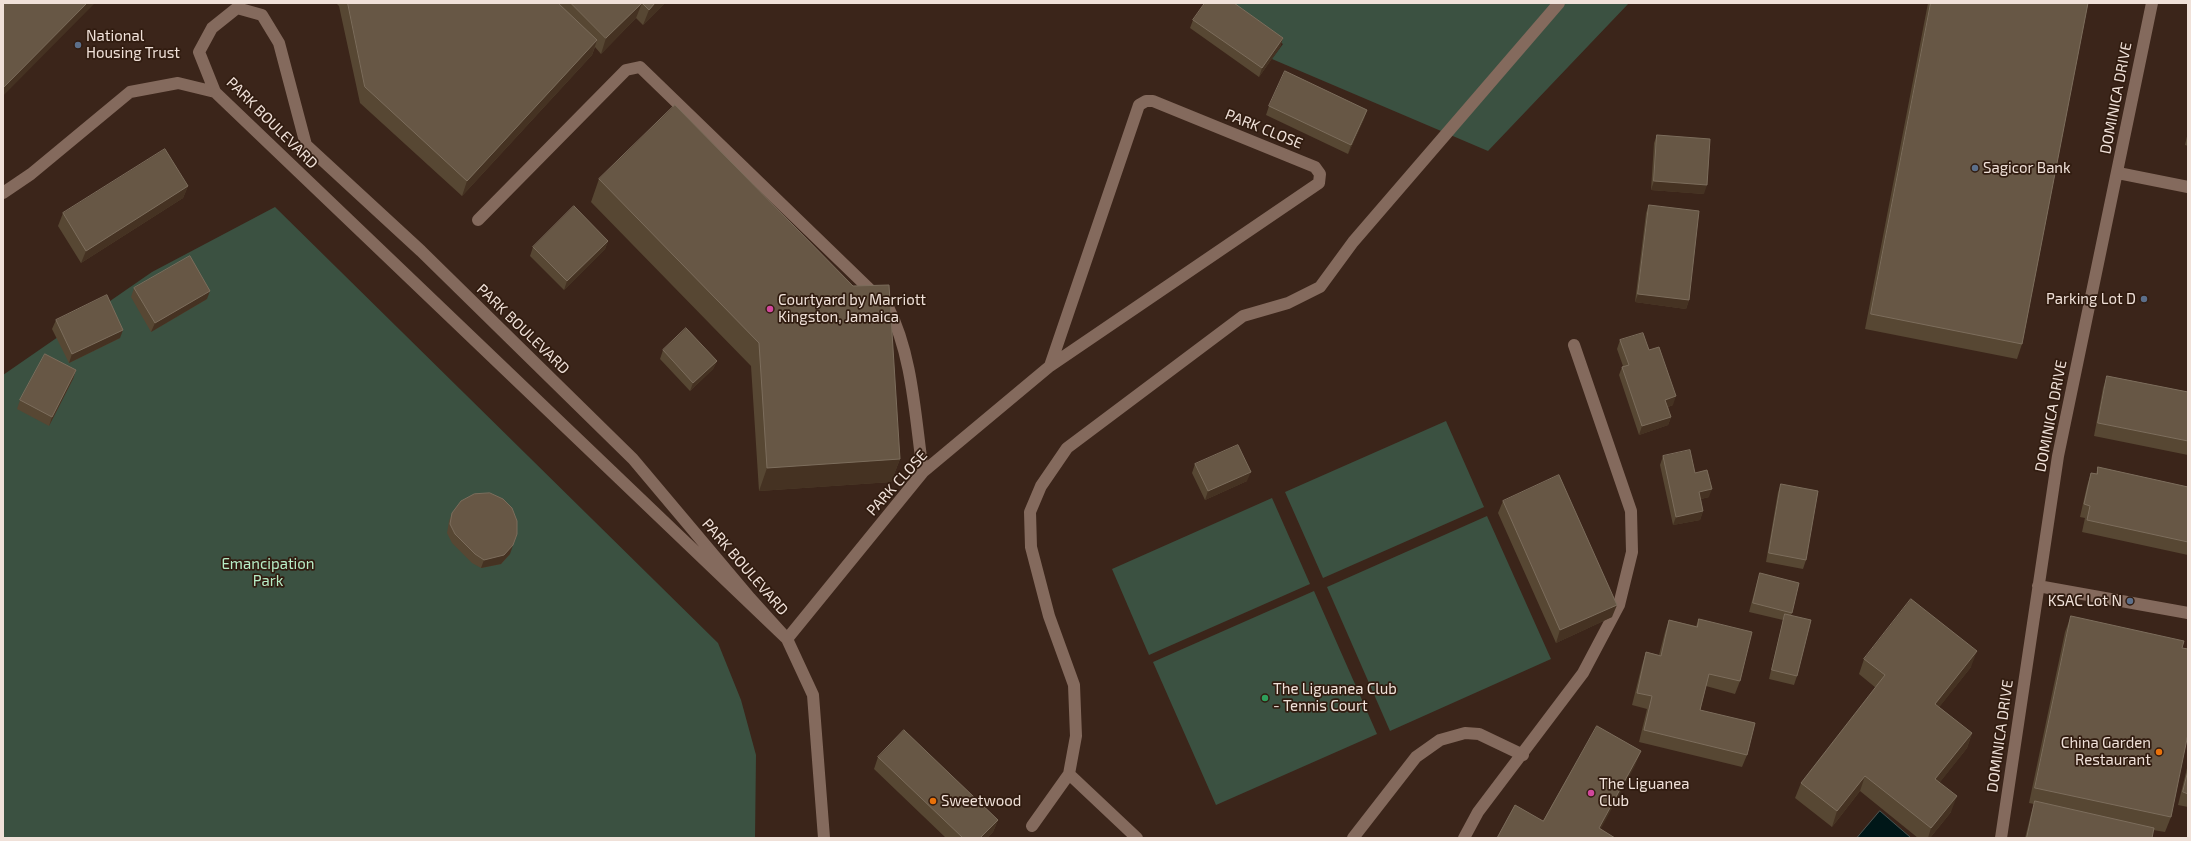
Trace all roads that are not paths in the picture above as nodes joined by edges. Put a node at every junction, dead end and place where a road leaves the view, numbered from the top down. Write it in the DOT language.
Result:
graph roads {
  1 [pos="1559,3"];
  2 [pos="2152,3"];
  3 [pos="215,92"];
  4 [pos="2118,173"];
  5 [pos="2188,187"];
  6 [pos="3,193"];
  7 [pos="478,220"];
  8 [pos="1574,345"];
  9 [pos="1050,366"];
  10 [pos="923,472"];
  11 [pos="2038,586"];
  12 [pos="2188,613"];
  13 [pos="787,639"];
  14 [pos="1523,755"];
  15 [pos="1069,774"];
  16 [pos="1032,826"];
  17 [pos="824,838"];
  18 [pos="1137,838"];
  19 [pos="1353,838"];
  20 [pos="1464,838"];
  21 [pos="2001,838"];
  1 -- 15 [label="street"];
  2 -- 4 [label="street, DOMINICA DRIVE"];
  3 -- 6 [label="street"];
  3 -- 13 [label="street, PARK BOULEVARD"];
  3 -- 13 [label="street, PARK BOULEVARD"];
  4 -- 5 [label="street"];
  4 -- 11 [label="street, DOMINICA DRIVE"];
  7 -- 10 [label="street"];
  8 -- 14 [label="street"];
  9 -- 9 [label="street, PARK CLOSE"];
  9 -- 10 [label="street, PARK CLOSE"];
  10 -- 13 [label="street, PARK CLOSE"];
  11 -- 12 [label="street"];
  11 -- 21 [label="street, DOMINICA DRIVE"];
  13 -- 17 [label="street, PARK BOULEVARD"];
  14 -- 19 [label="street"];
  14 -- 20 [label="street"];
  15 -- 16 [label="street"];
  15 -- 18 [label="street"];
}
